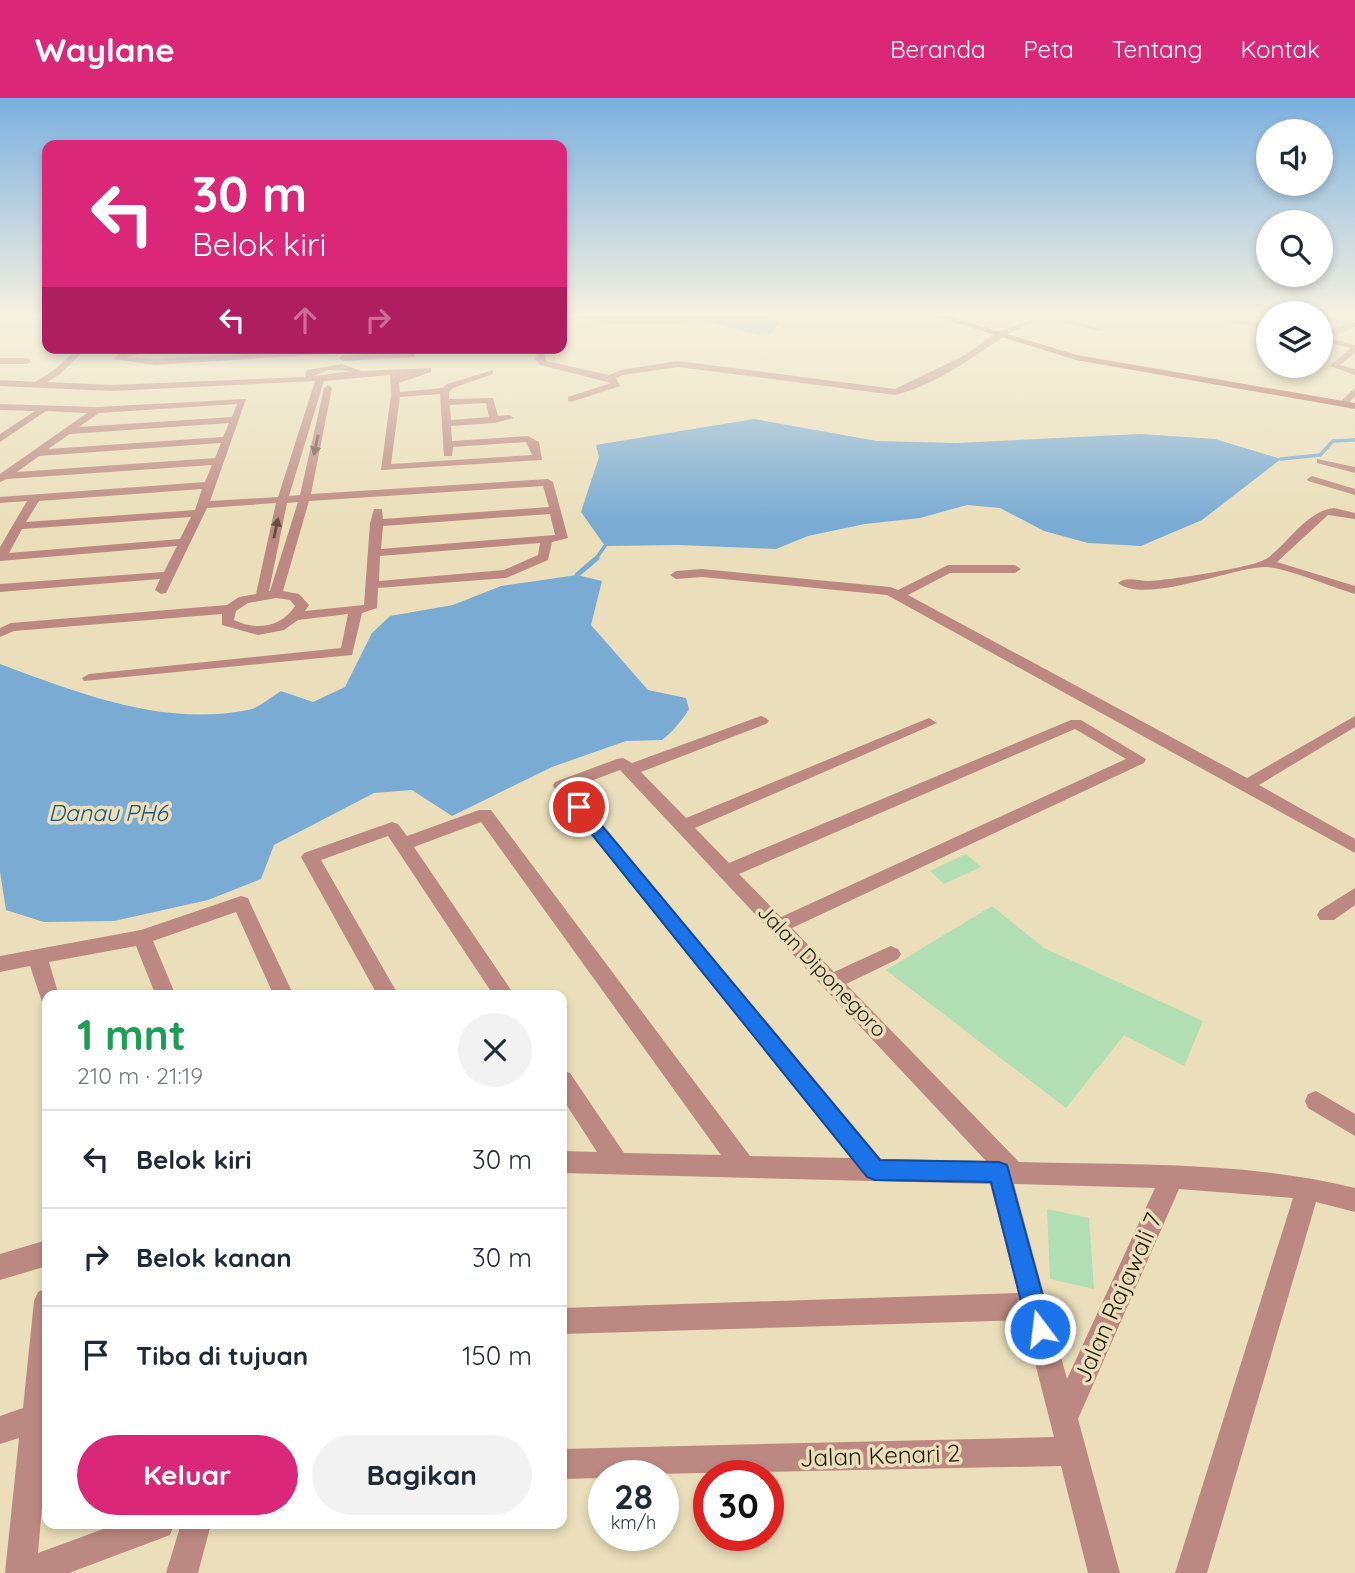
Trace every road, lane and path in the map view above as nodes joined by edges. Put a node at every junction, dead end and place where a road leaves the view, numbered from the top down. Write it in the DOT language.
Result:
graph roads {
  1 [pos="88,385"];
  2 [pos="165,385"];
  3 [pos="315,385"];
  4 [pos="316,385"];
  5 [pos="395,385"];
  6 [pos="453,385"];
  7 [pos="615,385"];
  8 [pos="839,385"];
  9 [pos="914,385"];
  10 [pos="1233,385"];
  11 [pos="1355,391"];
  12 [pos="396,395"];
  13 [pos="445,397"];
  14 [pos="571,399"];
  15 [pos="1343,404"];
  16 [pos="1355,406"];
  17 [pos="0,407"];
  18 [pos="45,408"];
  19 [pos="97,410"];
  20 [pos="509,418"];
  21 [pos="494,419"];
  22 [pos="235,420"];
  23 [pos="448,423"];
  24 [pos="0,428"];
  25 [pos="15,429"];
  26 [pos="69,431"];
  27 [pos="0,439"];
  28 [pos="227,440"];
  29 [pos="449,443"];
  30 [pos="38,453"];
  31 [pos="219,461"];
  32 [pos="1321,461"];
  33 [pos="448,464"];
  34 [pos="1355,470"];
  35 [pos="2,478"];
  36 [pos="1312,480"];
  37 [pos="209,485"];
  38 [pos="1355,492"];
  39 [pos="35,498"];
  40 [pos="304,499"];
  41 [pos="0,500"];
  42 [pos="282,500"];
  43 [pos="201,509"];
  44 [pos="554,510"];
  45 [pos="1355,516"];
  46 [pos="21,526"];
  47 [pos="546,540"];
  48 [pos="183,542"];
  49 [pos="376,553"];
  50 [pos="1268,563"];
  51 [pos="1015,569"];
  52 [pos="1355,573"];
  53 [pos="168,575"];
  54 [pos="676,575"];
  55 [pos="1124,583"];
  56 [pos="374,585"];
  57 [pos="0,588"];
  58 [pos="1349,589"];
  59 [pos="161,590"];
  60 [pos="269,594"];
  61 [pos="899,595"];
  62 [pos="356,610"];
  63 [pos="229,616"];
  64 [pos="297,616"];
  65 [pos="89,678"];
  66 [pos="761,721"];
  67 [pos="1355,721"];
  68 [pos="929,723"];
  69 [pos="630,770"];
  70 [pos="1247,785"];
  71 [pos="683,826"];
  72 [pos="402,844"];
  73 [pos="1355,847"];
  74 [pos="726,872"];
  75 [pos="1355,895"];
  76 [pos="1328,915"];
  77 [pos="778,926"];
  78 [pos="142,937"];
  79 [pos="891,954"];
  80 [pos="37,957"];
  81 [pos="0,964"];
  82 [pos="832,982"];
  83 [pos="47,990"];
  84 [pos="164,990"];
  85 [pos="281,990"];
  86 [pos="386,990"];
  87 [pos="501,990"];
  88 [pos="567,1087"];
  89 [pos="1316,1101"];
  90 [pos="1355,1126"];
  91 [pos="617,1162"];
  92 [pos="567,1163"];
  93 [pos="744,1167"];
  94 [pos="875,1170"];
  95 [pos="1006,1172"];
  96 [pos="1172,1177"];
  97 [pos="1308,1188"];
  98 [pos="1355,1200"];
  99 [pos="42,1255"];
  100 [pos="0,1266"];
  101 [pos="1034,1307"];
  102 [pos="567,1321"];
  103 [pos="42,1360"];
  104 [pos="37,1418"];
  105 [pos="1063,1418"];
  106 [pos="0,1430"];
  107 [pos="1072,1451"];
  108 [pos="567,1464"];
  109 [pos="146,1529"];
  110 [pos="195,1529"];
  111 [pos="21,1573"];
  112 [pos="27,1573"];
  113 [pos="182,1573"];
  114 [pos="1104,1573"];
  115 [pos="1191,1573"];
  1 -- 2 [label="street"];
  3 -- 42 [label="street"];
  4 -- 40 [label="street, one-way"];
  5 -- 12 [label="street"];
  6 -- 13 [label="street"];
  7 -- 14 [label="street"];
  8 -- 9 [label="street"];
  10 -- 15 [label="street"];
  11 -- 15 [label="street"];
  12 -- 13 [label="street"];
  12 -- 33 [label="street"];
  13 -- 21 [label="street"];
  13 -- 23 [label="street"];
  15 -- 16 [label="street"];
  17 -- 18 [label="street"];
  18 -- 19 [label="street"];
  18 -- 25 [label="street"];
  19 -- 22 [label="street"];
  19 -- 26 [label="street"];
  20 -- 21 [label="street"];
  21 -- 23 [label="street"];
  22 -- 26 [label="street"];
  22 -- 28 [label="street"];
  23 -- 29 [label="street"];
  24 -- 25 [label="street"];
  25 -- 27 [label="street"];
  26 -- 30 [label="street"];
  28 -- 30 [label="street"];
  28 -- 31 [label="street"];
  29 -- 33 [label="street"];
  29 -- 33 [label="street"];
  30 -- 35 [label="street"];
  31 -- 35 [label="street"];
  31 -- 37 [label="street"];
  32 -- 34 [label="street"];
  36 -- 38 [label="street"];
  37 -- 39 [label="street"];
  37 -- 43 [label="street"];
  39 -- 41 [label="street"];
  39 -- 46 [label="street"];
  40 -- 42 [label="street"];
  40 -- 44 [label="street"];
  40 -- 60 [label="street"];
  42 -- 43 [label="street"];
  60 -- 42 [label="street, one-way"];
  43 -- 46 [label="street"];
  43 -- 48 [label="street"];
  44 -- 47 [label="street"];
  44 -- 49 [label="street"];
  45 -- 50 [label="street"];
  46 -- 48 [label="street"];
  47 -- 49 [label="street"];
  47 -- 56 [label="street"];
  48 -- 53 [label="street"];
  49 -- 56 [label="street"];
  50 -- 55 [label="street"];
  50 -- 58 [label="street"];
  51 -- 61 [label="street"];
  52 -- 58 [label="street"];
  53 -- 57 [label="street"];
  53 -- 59 [label="street"];
  54 -- 61 [label="street"];
  56 -- 62 [label="street"];
  60 -- 63 [label="street"];
  60 -- 64 [label="street"];
  61 -- 70 [label="street"];
  62 -- 64 [label="street"];
  62 -- 65 [label="street"];
  63 -- 63 [label="street"];
  63 -- 64 [label="street"];
  66 -- 69 [label="street"];
  67 -- 70 [label="street"];
  68 -- 71 [label="street"];
  69 -- 71 [label="street, Jalan Diponegoro"];
  69 -- 94 [label="street"];
  70 -- 73 [label="street"];
  71 -- 74 [label="street, Jalan Diponegoro"];
  72 -- 86 [label="street"];
  72 -- 87 [label="street"];
  72 -- 93 [label="street"];
  74 -- 77 [label="street, Jalan Diponegoro"];
  74 -- 77 [label="street"];
  75 -- 76 [label="street"];
  77 -- 82 [label="street, Jalan Diponegoro"];
  78 -- 80 [label="street"];
  78 -- 84 [label="street"];
  78 -- 85 [label="street"];
  79 -- 82 [label="street"];
  80 -- 81 [label="street"];
  80 -- 83 [label="street"];
  82 -- 95 [label="street, Jalan Diponegoro"];
  88 -- 91 [label="street"];
  89 -- 90 [label="street"];
  91 -- 92 [label="street"];
  91 -- 93 [label="street"];
  93 -- 94 [label="street"];
  94 -- 95 [label="street"];
  95 -- 96 [label="street"];
  95 -- 101 [label="street"];
  96 -- 97 [label="street"];
  96 -- 105 [label="street, Jalan Rajawali 7"];
  97 -- 98 [label="street"];
  97 -- 115 [label="street"];
  99 -- 100 [label="street"];
  101 -- 102 [label="street"];
  101 -- 105 [label="street"];
  103 -- 104 [label="street"];
  104 -- 106 [label="street"];
  104 -- 111 [label="street"];
  105 -- 107 [label="street"];
  107 -- 108 [label="street, Jalan Kenari 2"];
  107 -- 114 [label="street"];
  109 -- 112 [label="street"];
  110 -- 113 [label="street"];
}
